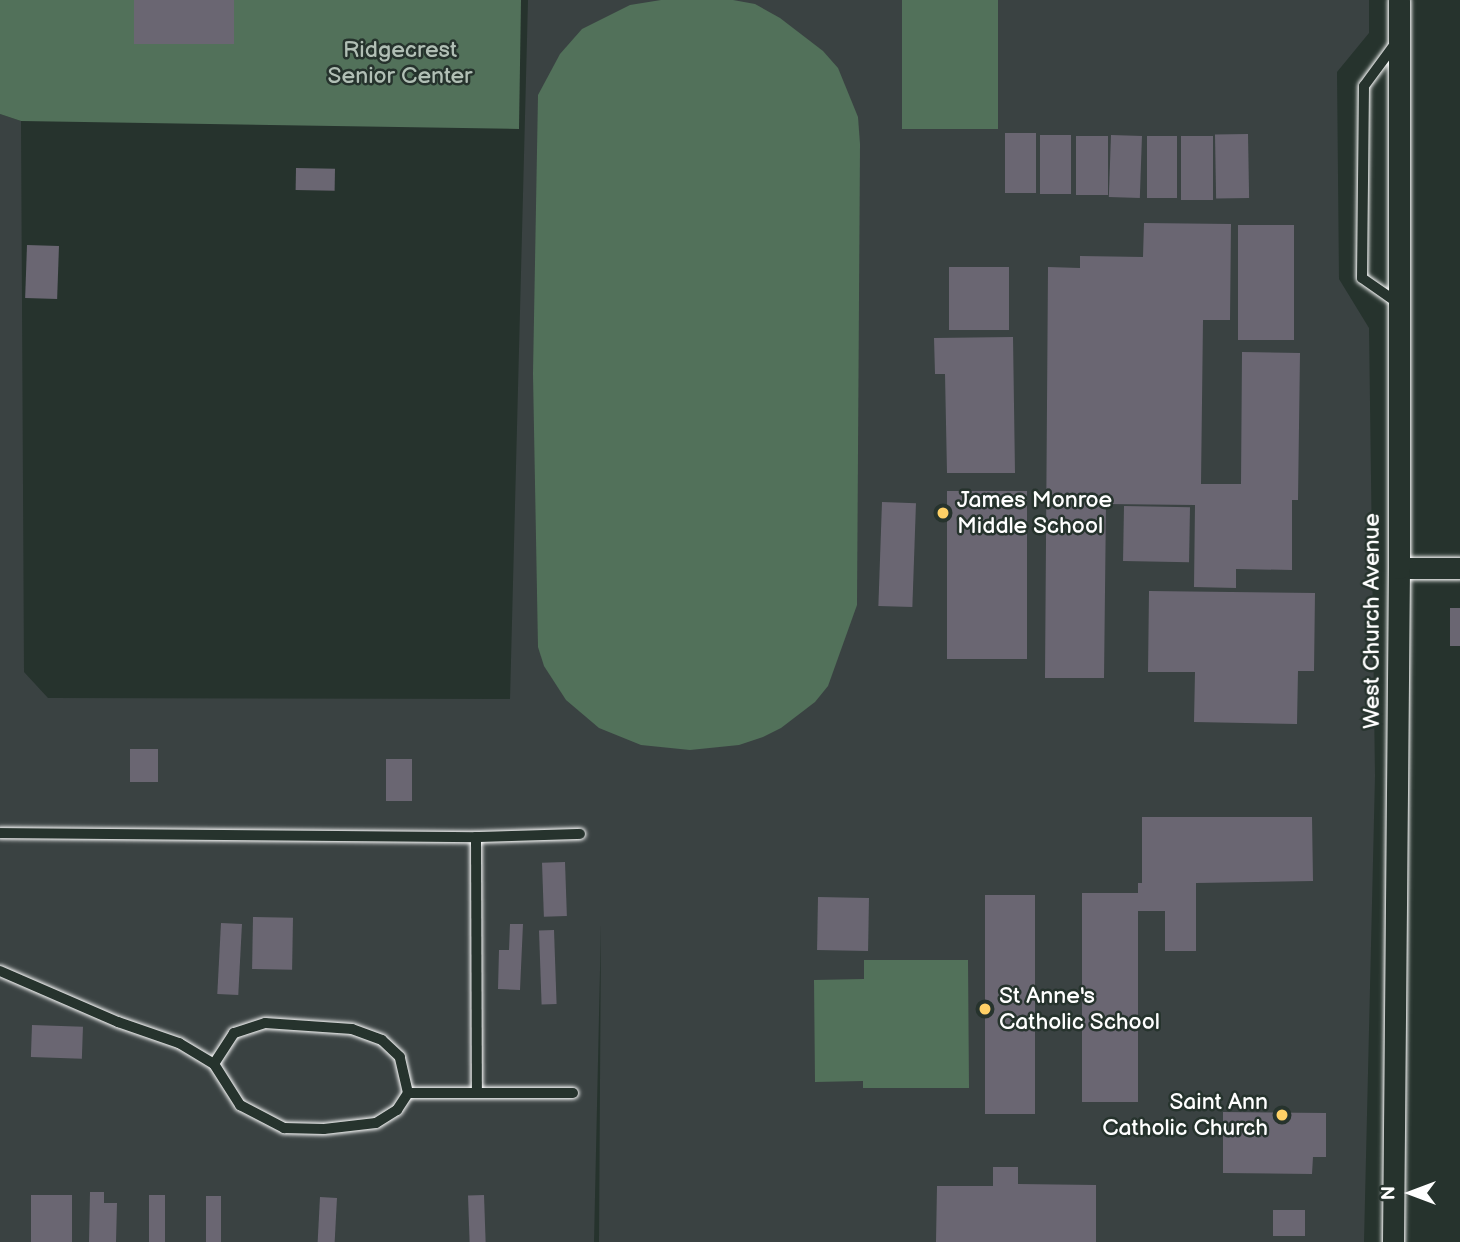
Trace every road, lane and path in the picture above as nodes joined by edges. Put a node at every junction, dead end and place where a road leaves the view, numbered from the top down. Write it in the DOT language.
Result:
graph roads {
  1 [pos="1399,0"];
  2 [pos="1399,38"];
  3 [pos="1399,304"];
  4 [pos="1399,568"];
  5 [pos="1460,568"];
  6 [pos="0,833"];
  7 [pos="580,834"];
  8 [pos="476,837"];
  9 [pos="0,971"];
  10 [pos="214,1064"];
  11 [pos="408,1093"];
  12 [pos="477,1093"];
  13 [pos="573,1093"];
  14 [pos="1393,1242"];
  1 -- 2 [label="street, West Church Avenue"];
  2 -- 3 [label="street, West Church Avenue"];
  2 -- 3 [label="lane"];
  3 -- 4 [label="street, West Church Avenue"];
  4 -- 5 [label="street"];
  4 -- 14 [label="street, West Church Avenue"];
  6 -- 8 [label="lane"];
  7 -- 8 [label="lane"];
  8 -- 12 [label="lane"];
  9 -- 10 [label="lane"];
  10 -- 11 [label="lane"];
  10 -- 11 [label="lane"];
  11 -- 12 [label="lane"];
  12 -- 13 [label="lane"];
}
